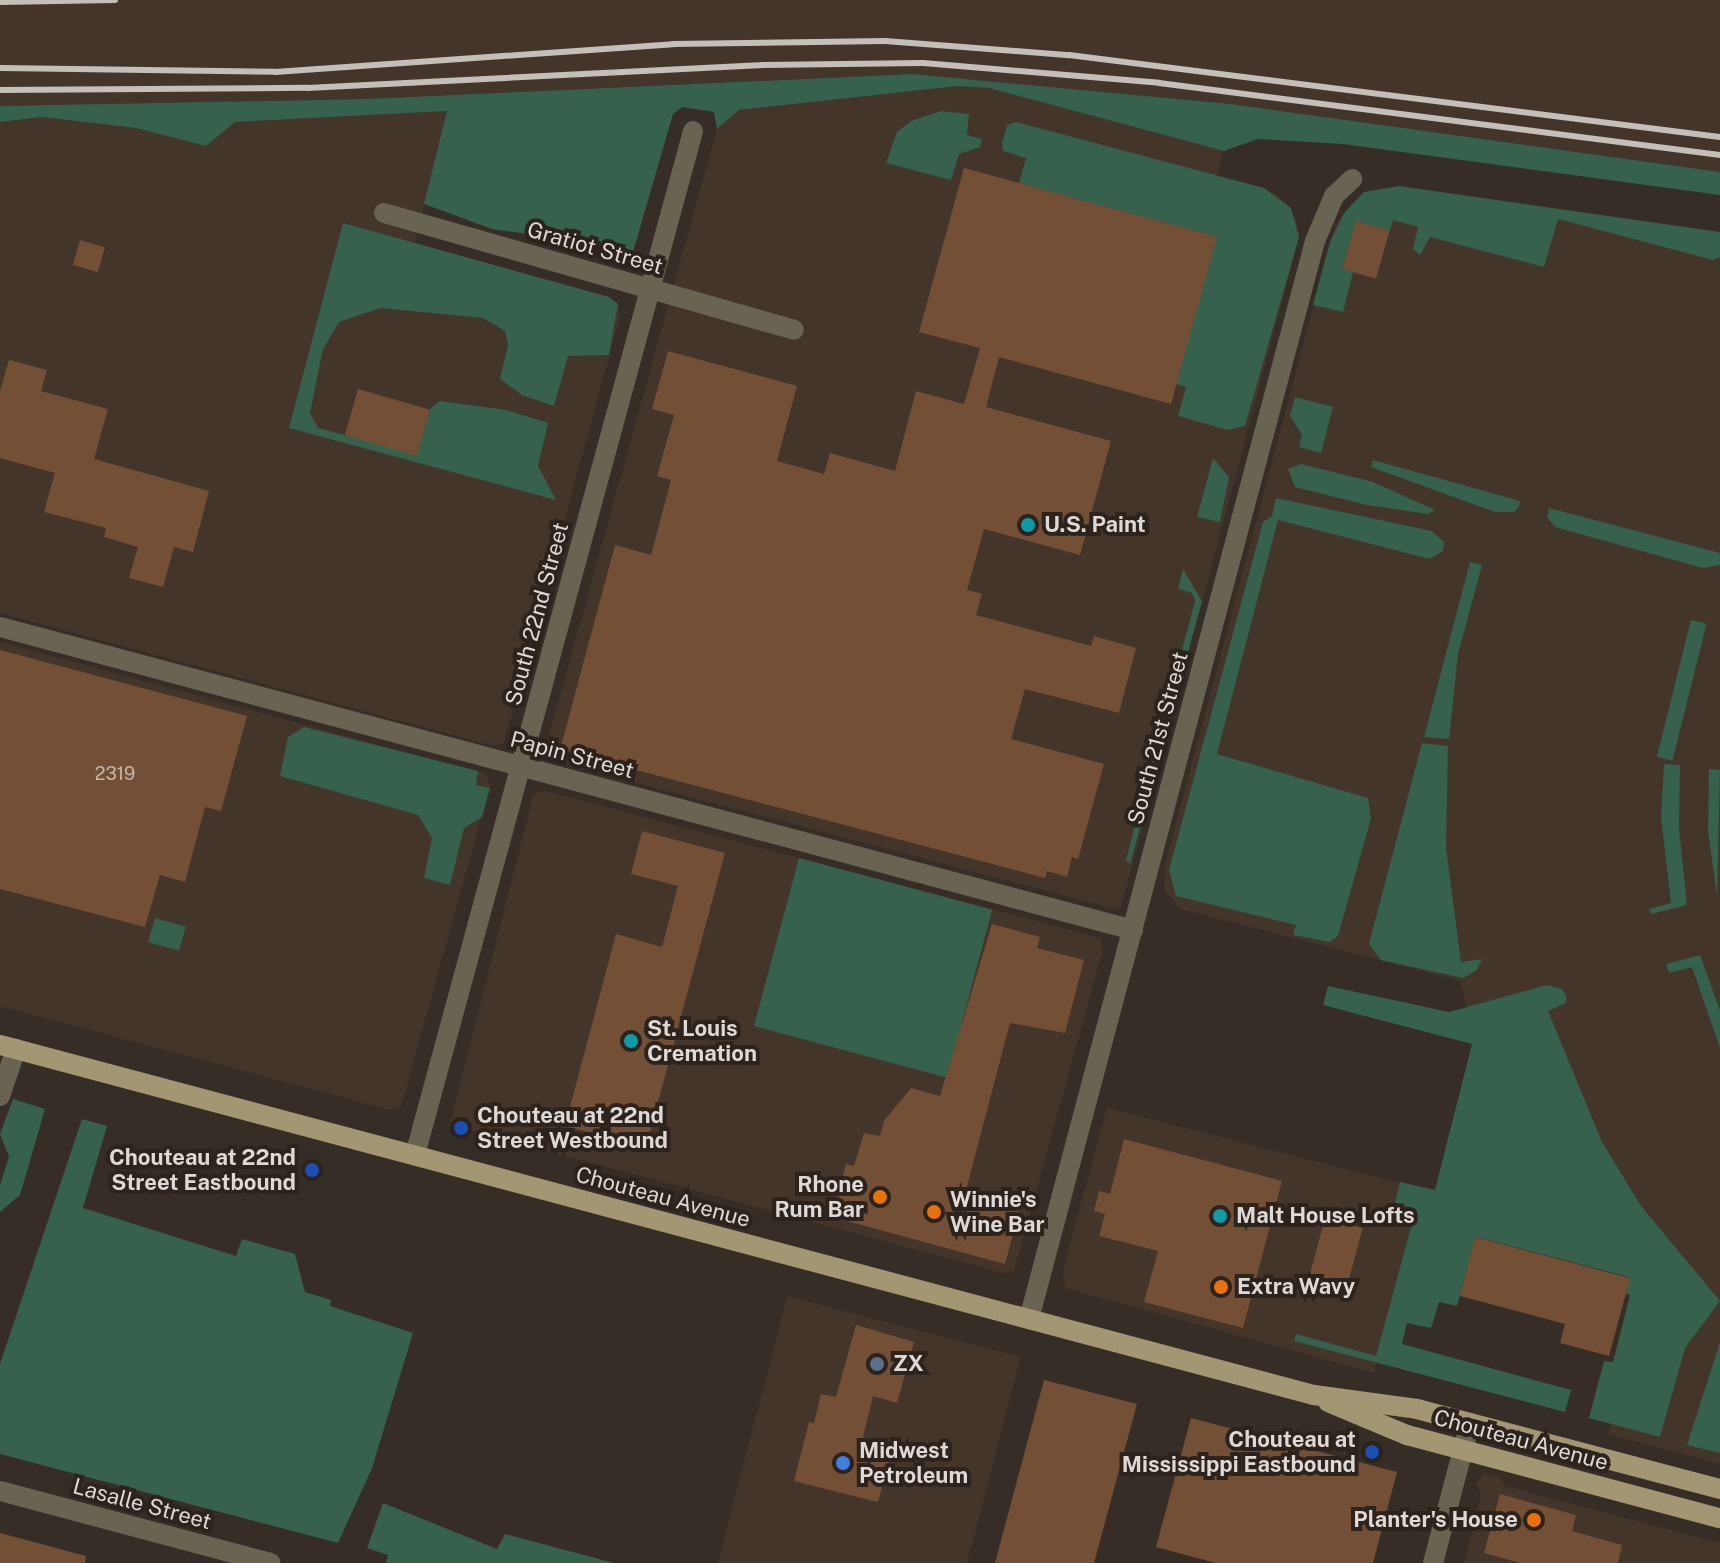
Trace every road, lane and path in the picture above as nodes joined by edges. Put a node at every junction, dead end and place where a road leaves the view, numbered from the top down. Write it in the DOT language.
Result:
graph roads {
  1 [pos="693,131"];
  2 [pos="1352,179"];
  3 [pos="384,213"];
  4 [pos="650,289"];
  5 [pos="794,330"];
  6 [pos="0,627"];
  7 [pos="521,766"];
  8 [pos="1133,930"];
  9 [pos="8,1047"];
  10 [pos="0,1096"];
  11 [pos="415,1155"];
  12 [pos="1029,1319"];
  13 [pos="1314,1395"];
  14 [pos="1470,1423"];
  15 [pos="1464,1450"];
  16 [pos="1720,1489"];
  17 [pos="0,1491"];
  18 [pos="1720,1518"];
  19 [pos="271,1563"];
  20 [pos="1433,1563"];
  1 -- 4 [label="street, South 22nd Street"];
  2 -- 8 [label="street, South 21st Street"];
  3 -- 4 [label="street, Gratiot Street"];
  4 -- 5 [label="street, Gratiot Street"];
  4 -- 7 [label="street, South 22nd Street"];
  6 -- 7 [label="street, Papin Street"];
  7 -- 8 [label="street, Papin Street"];
  7 -- 11 [label="street, South 22nd Street"];
  8 -- 12 [label="street, South 21st Street"];
  9 -- 10 [label="street"];
  9 -- 11 [label="main road, Chouteau Avenue"];
  11 -- 12 [label="main road, Chouteau Avenue"];
  12 -- 13 [label="main road, Chouteau Avenue"];
  13 -- 14 [label="main road, Chouteau Avenue"];
  13 -- 15 [label="main road, Chouteau Avenue"];
  14 -- 15 [label="street"];
  14 -- 16 [label="main road, Chouteau Avenue"];
  15 -- 18 [label="main road, Chouteau Avenue"];
  15 -- 20 [label="street"];
  17 -- 19 [label="street, Lasalle Street"];
}
